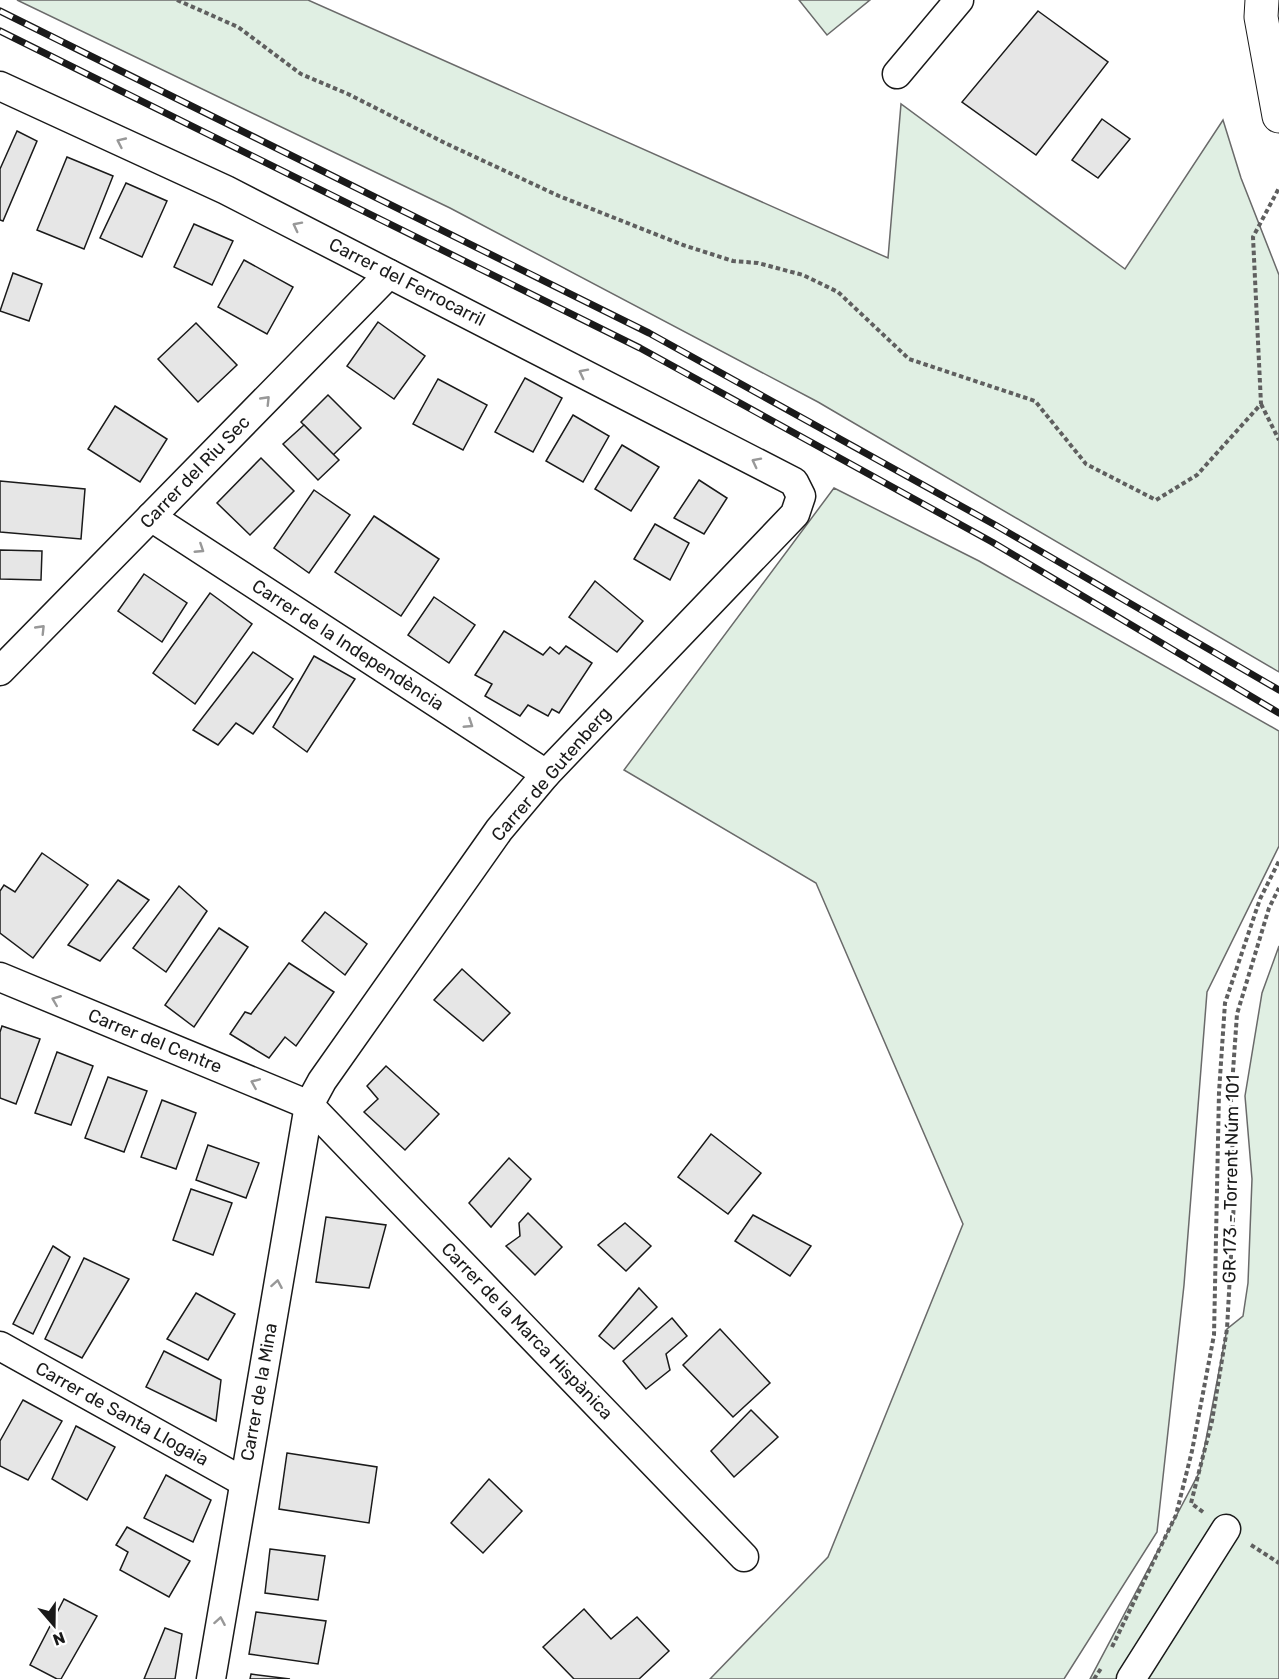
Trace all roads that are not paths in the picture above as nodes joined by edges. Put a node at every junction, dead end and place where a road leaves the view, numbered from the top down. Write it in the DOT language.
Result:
graph roads {
  1 [pos="959,0"];
  2 [pos="1259,6"];
  3 [pos="897,74"];
  4 [pos="0,86"];
  5 [pos="1279,116"];
  6 [pos="389,274"];
  7 [pos="801,496"];
  8 [pos="151,517"];
  9 [pos="0,671"];
  10 [pos="546,774"];
  11 [pos="0,977"];
  12 [pos="309,1105"];
  13 [pos="0,1346"];
  14 [pos="244,1482"];
  15 [pos="1226,1529"];
  16 [pos="744,1557"];
  17 [pos="211,1679"];
  18 [pos="1131,1679"];
  1 -- 3 [label="street"];
  2 -- 5 [label="street"];
  6 -- 4 [label="street, Carrer del Ferrocarril, one-way"];
  7 -- 6 [label="street, Carrer del Ferrocarril, one-way"];
  8 -- 6 [label="street, Carrer del Riu Sec, one-way"];
  7 -- 10 [label="street, Carrer de Gutenberg"];
  9 -- 8 [label="street, Carrer del Riu Sec, one-way"];
  8 -- 10 [label="street, Carrer de la Independència, one-way"];
  10 -- 12 [label="street, Carrer de Gutenberg"];
  12 -- 11 [label="street, Carrer del Centre, one-way"];
  14 -- 12 [label="street, Carrer de la Mina, one-way"];
  12 -- 16 [label="street, Carrer de la Marca Hispànica"];
  13 -- 14 [label="street, Carrer de Santa Llogaia"];
  17 -- 14 [label="street, Carrer de la Mina, one-way"];
  15 -- 18 [label="street"];
}
